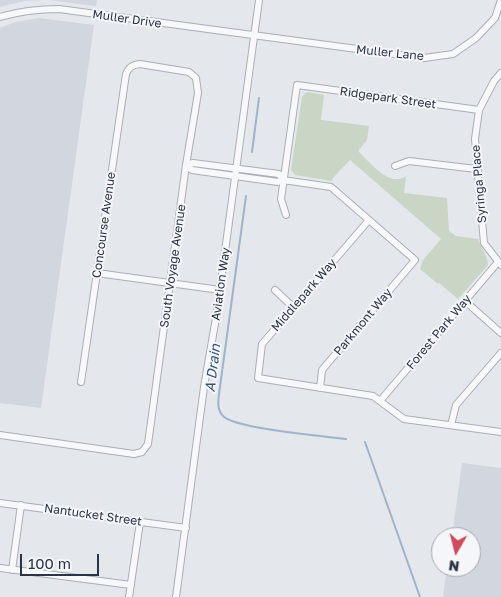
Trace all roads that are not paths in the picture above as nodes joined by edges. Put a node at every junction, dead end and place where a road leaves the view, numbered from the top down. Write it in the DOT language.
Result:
graph roads {
  1 [pos="259,0"];
  2 [pos="501,0"];
  3 [pos="0,17"];
  4 [pos="494,18"];
  5 [pos="501,23"];
  6 [pos="254,36"];
  7 [pos="128,68"];
  8 [pos="501,74"];
  9 [pos="479,110"];
  10 [pos="186,165"];
  11 [pos="395,166"];
  12 [pos="476,169"];
  13 [pos="236,173"];
  14 [pos="283,180"];
  15 [pos="286,215"];
  16 [pos="369,220"];
  17 [pos="499,263"];
  18 [pos="97,273"];
  19 [pos="171,283"];
  20 [pos="220,290"];
  21 [pos="275,290"];
  22 [pos="465,301"];
  23 [pos="294,307"];
  24 [pos="501,333"];
  25 [pos="501,353"];
  26 [pos="81,382"];
  27 [pos="320,388"];
  28 [pos="380,401"];
  29 [pos="451,425"];
  30 [pos="501,432"];
  31 [pos="0,435"];
  32 [pos="0,503"];
  33 [pos="21,505"];
  34 [pos="140,522"];
  35 [pos="186,528"];
  36 [pos="0,568"];
  37 [pos="12,570"];
  38 [pos="131,585"];
  39 [pos="129,597"];
  40 [pos="176,597"];
  1 -- 6 [label="street, Aviation Way"];
  2 -- 4 [label="street, Muller Lane"];
  3 -- 6 [label="street, Muller Drive"];
  4 -- 5 [label="street"];
  4 -- 6 [label="street, Muller Lane"];
  6 -- 13 [label="street, Aviation Way"];
  7 -- 10 [label="street, South Voyage Avenue"];
  7 -- 18 [label="street, Concourse Avenue"];
  8 -- 9 [label="street, Syringa Place"];
  9 -- 12 [label="street, Syringa Place"];
  9 -- 14 [label="street, Ridgepark Street"];
  10 -- 13 [label="street"];
  10 -- 19 [label="street, South Voyage Avenue"];
  11 -- 12 [label="street"];
  12 -- 17 [label="street, Syringa Place"];
  13 -- 14 [label="street"];
  13 -- 20 [label="street, Aviation Way"];
  14 -- 15 [label="street"];
  14 -- 16 [label="street"];
  16 -- 23 [label="street, Middlepark Way"];
  16 -- 27 [label="street, Parkmont Way"];
  17 -- 22 [label="street, Forest Park Way"];
  18 -- 19 [label="street"];
  18 -- 26 [label="street, Concourse Avenue"];
  19 -- 20 [label="street"];
  19 -- 31 [label="street, South Voyage Avenue"];
  20 -- 35 [label="street, Aviation Way"];
  21 -- 23 [label="street"];
  22 -- 24 [label="street"];
  22 -- 28 [label="street, Forest Park Way"];
  23 -- 27 [label="street, Middlepark Way"];
  25 -- 29 [label="street"];
  27 -- 28 [label="street"];
  28 -- 29 [label="street"];
  29 -- 30 [label="street"];
  32 -- 33 [label="street, Nantucket Street"];
  33 -- 34 [label="street, Nantucket Street"];
  33 -- 37 [label="street"];
  34 -- 35 [label="street, Nantucket Street"];
  34 -- 38 [label="street"];
  35 -- 40 [label="street, Aviation Way"];
  36 -- 37 [label="street"];
  37 -- 38 [label="street"];
  38 -- 39 [label="street"];
}
